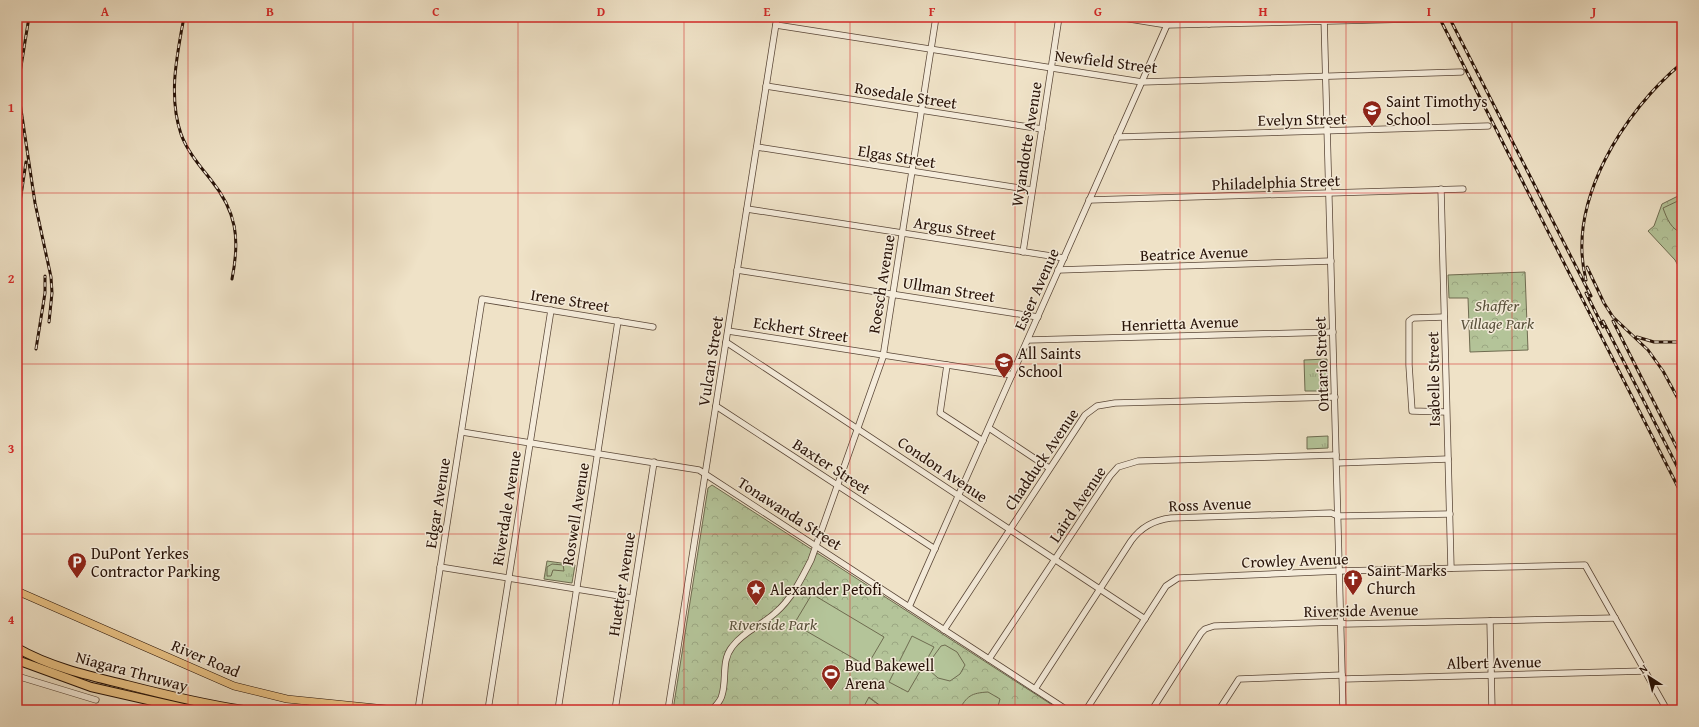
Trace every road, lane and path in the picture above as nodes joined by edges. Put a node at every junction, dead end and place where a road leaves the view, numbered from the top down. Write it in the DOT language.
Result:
graph roads {
  1 [pos="777,17"];
  2 [pos="936,17"];
  3 [pos="1059,17"];
  4 [pos="1117,17"];
  5 [pos="1208,17"];
  6 [pos="1496,17"];
  7 [pos="1139,19"];
  8 [pos="1324,19"];
  9 [pos="1265,20"];
  10 [pos="776,24"];
  11 [pos="1209,24"];
  12 [pos="1167,25"];
  13 [pos="932,49"];
  14 [pos="1051,67"];
  15 [pos="1461,72"];
  16 [pos="1326,76"];
  17 [pos="1142,82"];
  18 [pos="766,86"];
  19 [pos="922,110"];
  20 [pos="1488,126"];
  21 [pos="1042,129"];
  22 [pos="1328,131"];
  23 [pos="1117,137"];
  24 [pos="757,147"];
  25 [pos="912,172"];
  26 [pos="1441,189"];
  27 [pos="1463,189"];
  28 [pos="1032,190"];
  29 [pos="1330,193"];
  30 [pos="1089,200"];
  31 [pos="747,208"];
  32 [pos="902,232"];
  33 [pos="1023,252"];
  34 [pos="1064,258"];
  35 [pos="1331,261"];
  36 [pos="737,270"];
  37 [pos="1058,270"];
  38 [pos="893,294"];
  39 [pos="482,299"];
  40 [pos="550,310"];
  41 [pos="1038,317"];
  42 [pos="1444,317"];
  43 [pos="618,322"];
  44 [pos="653,327"];
  45 [pos="728,331"];
  46 [pos="1333,332"];
  47 [pos="1028,340"];
  48 [pos="726,342"];
  49 [pos="884,355"];
  50 [pos="947,365"];
  51 [pos="1012,375"];
  52 [pos="1335,397"];
  53 [pos="716,406"];
  54 [pos="1446,412"];
  55 [pos="989,428"];
  56 [pos="858,429"];
  57 [pos="462,432"];
  58 [pos="983,441"];
  59 [pos="529,443"];
  60 [pos="598,454"];
  61 [pos="1336,455"];
  62 [pos="1448,459"];
  63 [pos="654,462"];
  64 [pos="1337,463"];
  65 [pos="1049,468"];
  66 [pos="705,474"];
  67 [pos="838,486"];
  68 [pos="958,495"];
  69 [pos="1450,514"];
  70 [pos="1338,516"];
  71 [pos="1009,529"];
  72 [pos="817,546"];
  73 [pos="934,549"];
  74 [pos="1055,560"];
  75 [pos="440,567"];
  76 [pos="1451,568"];
  77 [pos="1339,571"];
  78 [pos="508,578"];
  79 [pos="576,589"];
  80 [pos="1100,589"];
  81 [pos="17,591"];
  82 [pos="632,598"];
  83 [pos="909,607"];
  84 [pos="1145,618"];
  85 [pos="1615,618"];
  86 [pos="1490,621"];
  87 [pos="1341,623"];
  88 [pos="944,630"];
  89 [pos="17,648"];
  90 [pos="989,659"];
  91 [pos="17,660"];
  92 [pos="1645,671"];
  93 [pos="1491,675"];
  94 [pos="17,676"];
  95 [pos="1342,677"];
  96 [pos="1035,689"];
  97 [pos="96,700"];
  98 [pos="192,710"];
  99 [pos="243,710"];
  100 [pos="396,710"];
  101 [pos="418,710"];
  102 [pos="488,710"];
  103 [pos="558,710"];
  104 [pos="614,710"];
  105 [pos="668,710"];
  106 [pos="712,710"];
  107 [pos="1066,710"];
  108 [pos="1086,710"];
  109 [pos="1152,710"];
  110 [pos="1218,710"];
  111 [pos="1343,710"];
  112 [pos="1492,710"];
  113 [pos="1667,710"];
  1 -- 10 [label="street, Vulcan Street"];
  2 -- 13 [label="street, Roesch Avenue"];
  3 -- 14 [label="street, Wyandotte Avenue"];
  4 -- 7 [label="street"];
  5 -- 11 [label="street"];
  6 -- 8 [label="street"];
  7 -- 12 [label="street"];
  8 -- 9 [label="street"];
  8 -- 16 [label="street, Ontario Street"];
  9 -- 11 [label="street"];
  10 -- 13 [label="street, Newfield Street"];
  10 -- 18 [label="street, Vulcan Street"];
  11 -- 12 [label="street"];
  12 -- 17 [label="street, Esser Avenue"];
  13 -- 14 [label="street, Newfield Street"];
  13 -- 19 [label="street, Roesch Avenue"];
  14 -- 17 [label="street, Newfield Street"];
  14 -- 21 [label="street, Wyandotte Avenue"];
  15 -- 16 [label="street, Newfield Street"];
  16 -- 17 [label="street, Newfield Street"];
  16 -- 22 [label="street, Ontario Street"];
  17 -- 23 [label="street, Esser Avenue"];
  18 -- 19 [label="street, Rosedale Street"];
  18 -- 24 [label="street, Vulcan Street"];
  19 -- 21 [label="street, Rosedale Street"];
  19 -- 25 [label="street, Roesch Avenue"];
  20 -- 22 [label="street, Evelyn Street"];
  21 -- 28 [label="street, Wyandotte Avenue"];
  22 -- 23 [label="street, Evelyn Street"];
  22 -- 29 [label="street, Ontario Street"];
  23 -- 30 [label="street, Esser Avenue"];
  24 -- 25 [label="street, Elgas Street"];
  24 -- 31 [label="street, Vulcan Street"];
  25 -- 28 [label="street, Elgas Street"];
  25 -- 32 [label="street, Roesch Avenue"];
  26 -- 27 [label="street, Philadelphia Street"];
  26 -- 29 [label="street, Philadelphia Street"];
  26 -- 42 [label="street, Isabelle Street"];
  28 -- 33 [label="street, Wyandotte Avenue"];
  29 -- 30 [label="street, Philadelphia Street"];
  29 -- 35 [label="street, Ontario Street"];
  30 -- 34 [label="street, Esser Avenue"];
  31 -- 32 [label="street, Argus Street"];
  31 -- 36 [label="street, Vulcan Street"];
  32 -- 33 [label="street, Argus Street"];
  32 -- 38 [label="street, Roesch Avenue"];
  33 -- 34 [label="street, Argus Street"];
  34 -- 37 [label="street, Esser Avenue"];
  35 -- 37 [label="street, Beatrice Avenue"];
  35 -- 46 [label="street, Ontario Street"];
  36 -- 38 [label="street, Ullman Street"];
  36 -- 45 [label="street, Vulcan Street"];
  37 -- 41 [label="street, Esser Avenue"];
  38 -- 41 [label="street, Ullman Street"];
  38 -- 49 [label="street, Roesch Avenue"];
  39 -- 40 [label="street, Irene Street"];
  39 -- 57 [label="street, Edgar Avenue"];
  40 -- 43 [label="street, Irene Street"];
  40 -- 59 [label="street, Riverdale Avenue"];
  41 -- 47 [label="street, Esser Avenue"];
  42 -- 54 [label="street, Isabelle Street"];
  42 -- 54 [label="street"];
  43 -- 44 [label="street, Irene Street"];
  43 -- 60 [label="street, Roswell Avenue"];
  45 -- 48 [label="street, Vulcan Street"];
  45 -- 49 [label="street, Eckhert Street"];
  46 -- 47 [label="street, Henrietta Avenue"];
  46 -- 52 [label="street, Ontario Street"];
  47 -- 51 [label="street, Esser Avenue"];
  48 -- 53 [label="street, Vulcan Street"];
  48 -- 56 [label="street, Condon Avenue"];
  49 -- 50 [label="street, Eckhert Street"];
  49 -- 56 [label="street, Roesch Avenue"];
  50 -- 51 [label="street, Eckhert Street"];
  50 -- 58 [label="street"];
  51 -- 55 [label="street, Esser Avenue"];
  52 -- 61 [label="street, Ontario Street"];
  52 -- 65 [label="street, Chadduck Avenue"];
  53 -- 66 [label="street, Vulcan Street"];
  53 -- 67 [label="street, Baxter Street"];
  54 -- 62 [label="street, Isabelle Street"];
  55 -- 58 [label="street, Esser Avenue"];
  55 -- 65 [label="street"];
  56 -- 67 [label="street, Roesch Avenue"];
  56 -- 68 [label="street, Condon Avenue"];
  57 -- 59 [label="street, Tonawanda Street"];
  57 -- 75 [label="street, Edgar Avenue"];
  58 -- 68 [label="street, Esser Avenue"];
  59 -- 60 [label="street, Tonawanda Street"];
  59 -- 78 [label="street, Riverdale Avenue"];
  60 -- 63 [label="street, Tonawanda Street"];
  60 -- 79 [label="street, Roswell Avenue"];
  61 -- 64 [label="street, Ontario Street"];
  61 -- 74 [label="street, Laird Avenue"];
  62 -- 64 [label="street"];
  62 -- 69 [label="street, Isabelle Street"];
  63 -- 66 [label="street, Tonawanda Street"];
  63 -- 82 [label="street, Huetter Avenue"];
  64 -- 70 [label="street, Ontario Street"];
  65 -- 71 [label="street, Chadduck Avenue"];
  66 -- 72 [label="street, Tonawanda Street"];
  66 -- 105 [label="street, Vulcan Street"];
  67 -- 72 [label="street, Roesch Avenue"];
  67 -- 73 [label="street, Baxter Street"];
  68 -- 71 [label="street, Condon Avenue"];
  68 -- 73 [label="street, Esser Avenue"];
  69 -- 70 [label="street, Ross Avenue"];
  69 -- 76 [label="street, Isabelle Street"];
  70 -- 77 [label="street, Ontario Street"];
  70 -- 80 [label="street, Ross Avenue"];
  71 -- 74 [label="street, Condon Avenue"];
  71 -- 88 [label="street, Chadduck Avenue"];
  72 -- 83 [label="street, Tonawanda Street"];
  72 -- 106 [label="street, Roesch Avenue"];
  73 -- 83 [label="street, Esser Avenue"];
  74 -- 80 [label="street, Condon Avenue"];
  74 -- 90 [label="street, Laird Avenue"];
  75 -- 78 [label="street"];
  75 -- 101 [label="street, Edgar Avenue"];
  76 -- 77 [label="street, Crowley Avenue"];
  76 -- 85 [label="street, Crowley Avenue"];
  77 -- 84 [label="street, Crowley Avenue"];
  77 -- 87 [label="street, Ontario Street"];
  78 -- 79 [label="street"];
  78 -- 102 [label="street, Riverdale Avenue"];
  79 -- 82 [label="street"];
  79 -- 103 [label="street, Roswell Avenue"];
  80 -- 84 [label="street, Condon Avenue"];
  80 -- 96 [label="street, Ross Avenue"];
  81 -- 100 [label="main road, River Road"];
  82 -- 104 [label="street, Huetter Avenue"];
  83 -- 88 [label="street, Tonawanda Street"];
  84 -- 108 [label="street, Crowley Avenue"];
  85 -- 86 [label="street, Riverside Avenue"];
  85 -- 92 [label="street, Crowley Avenue"];
  86 -- 87 [label="street, Riverside Avenue"];
  86 -- 93 [label="street"];
  87 -- 95 [label="street, Ontario Street"];
  87 -- 109 [label="street, Riverside Avenue"];
  88 -- 90 [label="street, Tonawanda Street"];
  89 -- 99 [label="highway, Niagara Thruway"];
  90 -- 96 [label="street, Tonawanda Street"];
  91 -- 98 [label="highway, Niagara Thruway"];
  92 -- 93 [label="street, Albert Avenue"];
  92 -- 113 [label="street, Crowley Avenue"];
  93 -- 95 [label="street, Albert Avenue"];
  93 -- 112 [label="street"];
  94 -- 97 [label="street"];
  95 -- 110 [label="street, Albert Avenue"];
  95 -- 111 [label="street, Ontario Street"];
  96 -- 107 [label="street, Tonawanda Street"];
}
